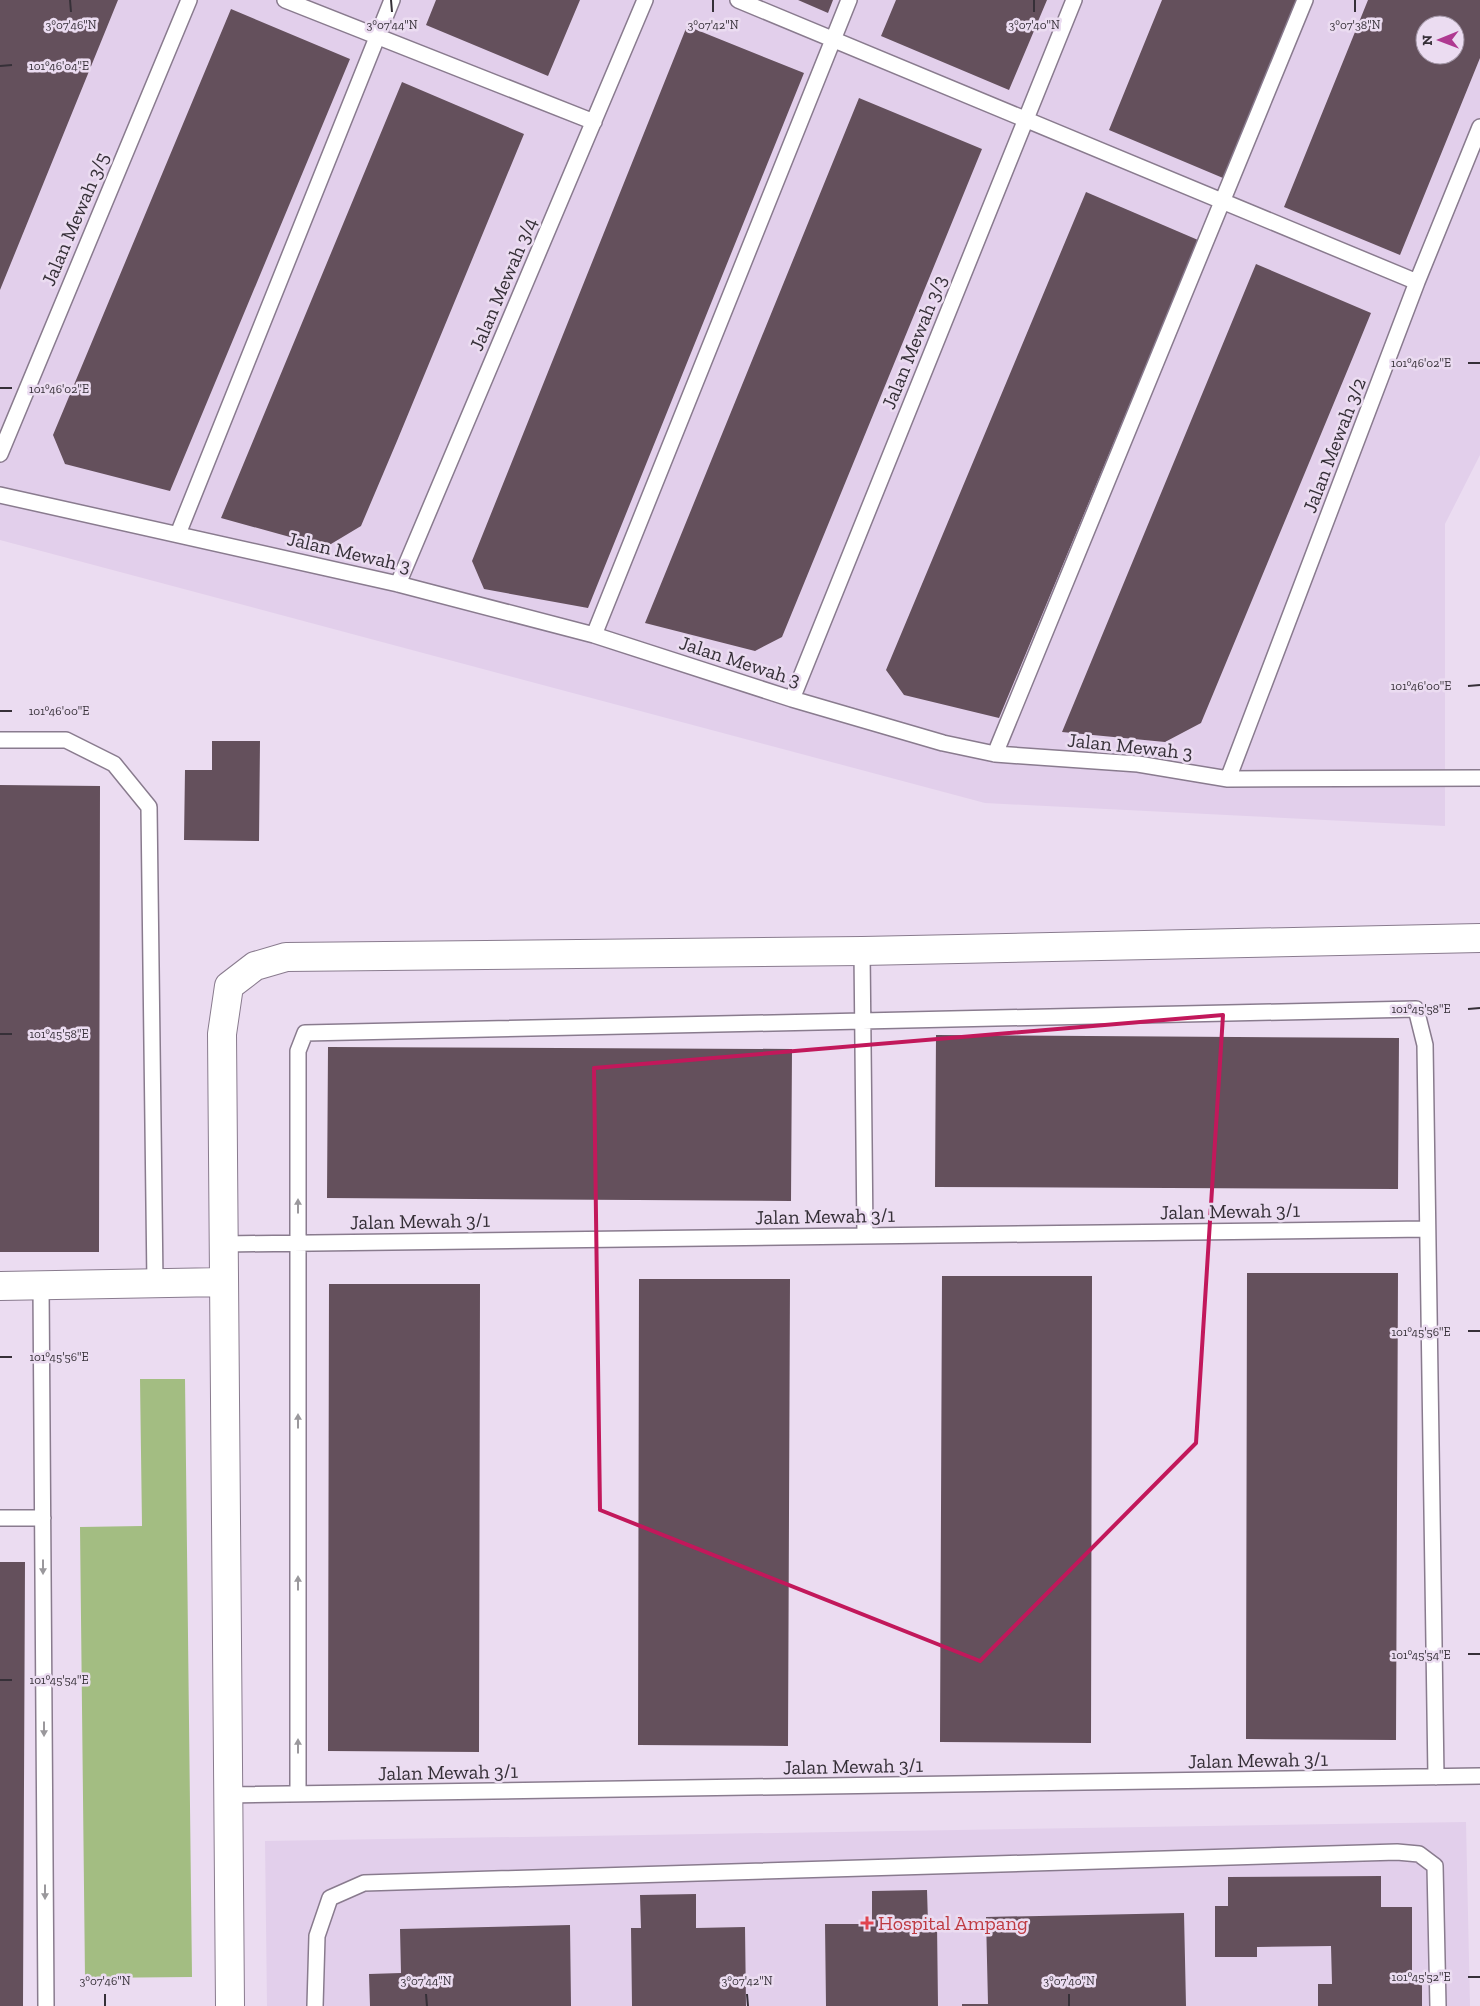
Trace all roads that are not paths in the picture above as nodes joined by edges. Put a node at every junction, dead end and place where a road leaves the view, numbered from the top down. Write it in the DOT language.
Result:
graph roads {
  1 [pos="189,0"];
  2 [pos="285,0"];
  3 [pos="392,0"];
  4 [pos="645,0"];
  5 [pos="738,0"];
  6 [pos="850,0"];
  7 [pos="1074,0"];
  8 [pos="1305,0"];
  9 [pos="377,36"];
  10 [pos="833,39"];
  11 [pos="1025,119"];
  12 [pos="594,122"];
  13 [pos="1480,127"];
  14 [pos="1222,201"];
  15 [pos="1417,282"];
  16 [pos="0,454"];
  17 [pos="0,495"];
  18 [pos="178,534"];
  19 [pos="398,584"];
  20 [pos="594,635"];
  21 [pos="792,699"];
  22 [pos="0,740"];
  23 [pos="995,754"];
  24 [pos="1480,778"];
  25 [pos="1228,779"];
  26 [pos="1480,938"];
  27 [pos="862,951"];
  28 [pos="863,1021"];
  29 [pos="1428,1229"];
  30 [pos="865,1236"];
  31 [pos="298,1242"];
  32 [pos="224,1244"];
  33 [pos="224,1282"];
  34 [pos="155,1283"];
  35 [pos="41,1285"];
  36 [pos="0,1286"];
  37 [pos="0,1518"];
  38 [pos="43,1518"];
  39 [pos="1480,1776"];
  40 [pos="1436,1777"];
  41 [pos="298,1794"];
  42 [pos="227,1795"];
  43 [pos="46,2006"];
  44 [pos="230,2006"];
  45 [pos="315,2006"];
  46 [pos="1438,2006"];
  1 -- 16 [label="lane, Jalan Mewah 3/5"];
  2 -- 9 [label="lane"];
  3 -- 9 [label="lane"];
  4 -- 12 [label="lane, Jalan Mewah 3/4"];
  5 -- 10 [label="lane"];
  6 -- 10 [label="lane"];
  7 -- 11 [label="lane, Jalan Mewah 3/3"];
  8 -- 14 [label="lane"];
  9 -- 12 [label="lane"];
  9 -- 18 [label="lane"];
  10 -- 11 [label="lane"];
  10 -- 20 [label="lane"];
  11 -- 14 [label="lane"];
  11 -- 21 [label="lane, Jalan Mewah 3/3"];
  12 -- 19 [label="lane, Jalan Mewah 3/4"];
  13 -- 15 [label="lane, Jalan Mewah 3/2"];
  14 -- 15 [label="lane"];
  14 -- 23 [label="lane"];
  15 -- 25 [label="lane, Jalan Mewah 3/2"];
  17 -- 18 [label="lane, Jalan Mewah 3"];
  18 -- 19 [label="lane, Jalan Mewah 3"];
  19 -- 20 [label="lane, Jalan Mewah 3"];
  20 -- 21 [label="lane, Jalan Mewah 3"];
  21 -- 23 [label="lane, Jalan Mewah 3"];
  22 -- 34 [label="lane"];
  23 -- 25 [label="lane, Jalan Mewah 3"];
  24 -- 25 [label="lane, Jalan Mewah 3"];
  26 -- 27 [label="street"];
  27 -- 28 [label="lane"];
  27 -- 32 [label="street"];
  28 -- 29 [label="lane"];
  28 -- 30 [label="lane"];
  31 -- 28 [label="lane, one-way"];
  29 -- 30 [label="lane, Jalan Mewah 3/1"];
  29 -- 40 [label="lane"];
  30 -- 31 [label="lane, Jalan Mewah 3/1"];
  31 -- 32 [label="lane, Jalan Mewah 3/1"];
  41 -- 31 [label="lane, one-way"];
  32 -- 33 [label="street"];
  33 -- 34 [label="street"];
  33 -- 42 [label="street"];
  34 -- 35 [label="street"];
  35 -- 36 [label="street"];
  35 -- 38 [label="lane"];
  37 -- 38 [label="lane"];
  38 -- 43 [label="lane, one-way"];
  39 -- 40 [label="lane, Jalan Mewah 3/1"];
  40 -- 41 [label="lane, Jalan Mewah 3/1"];
  41 -- 42 [label="lane, Jalan Mewah 3/1"];
  42 -- 44 [label="street"];
  45 -- 46 [label="lane"];
}
